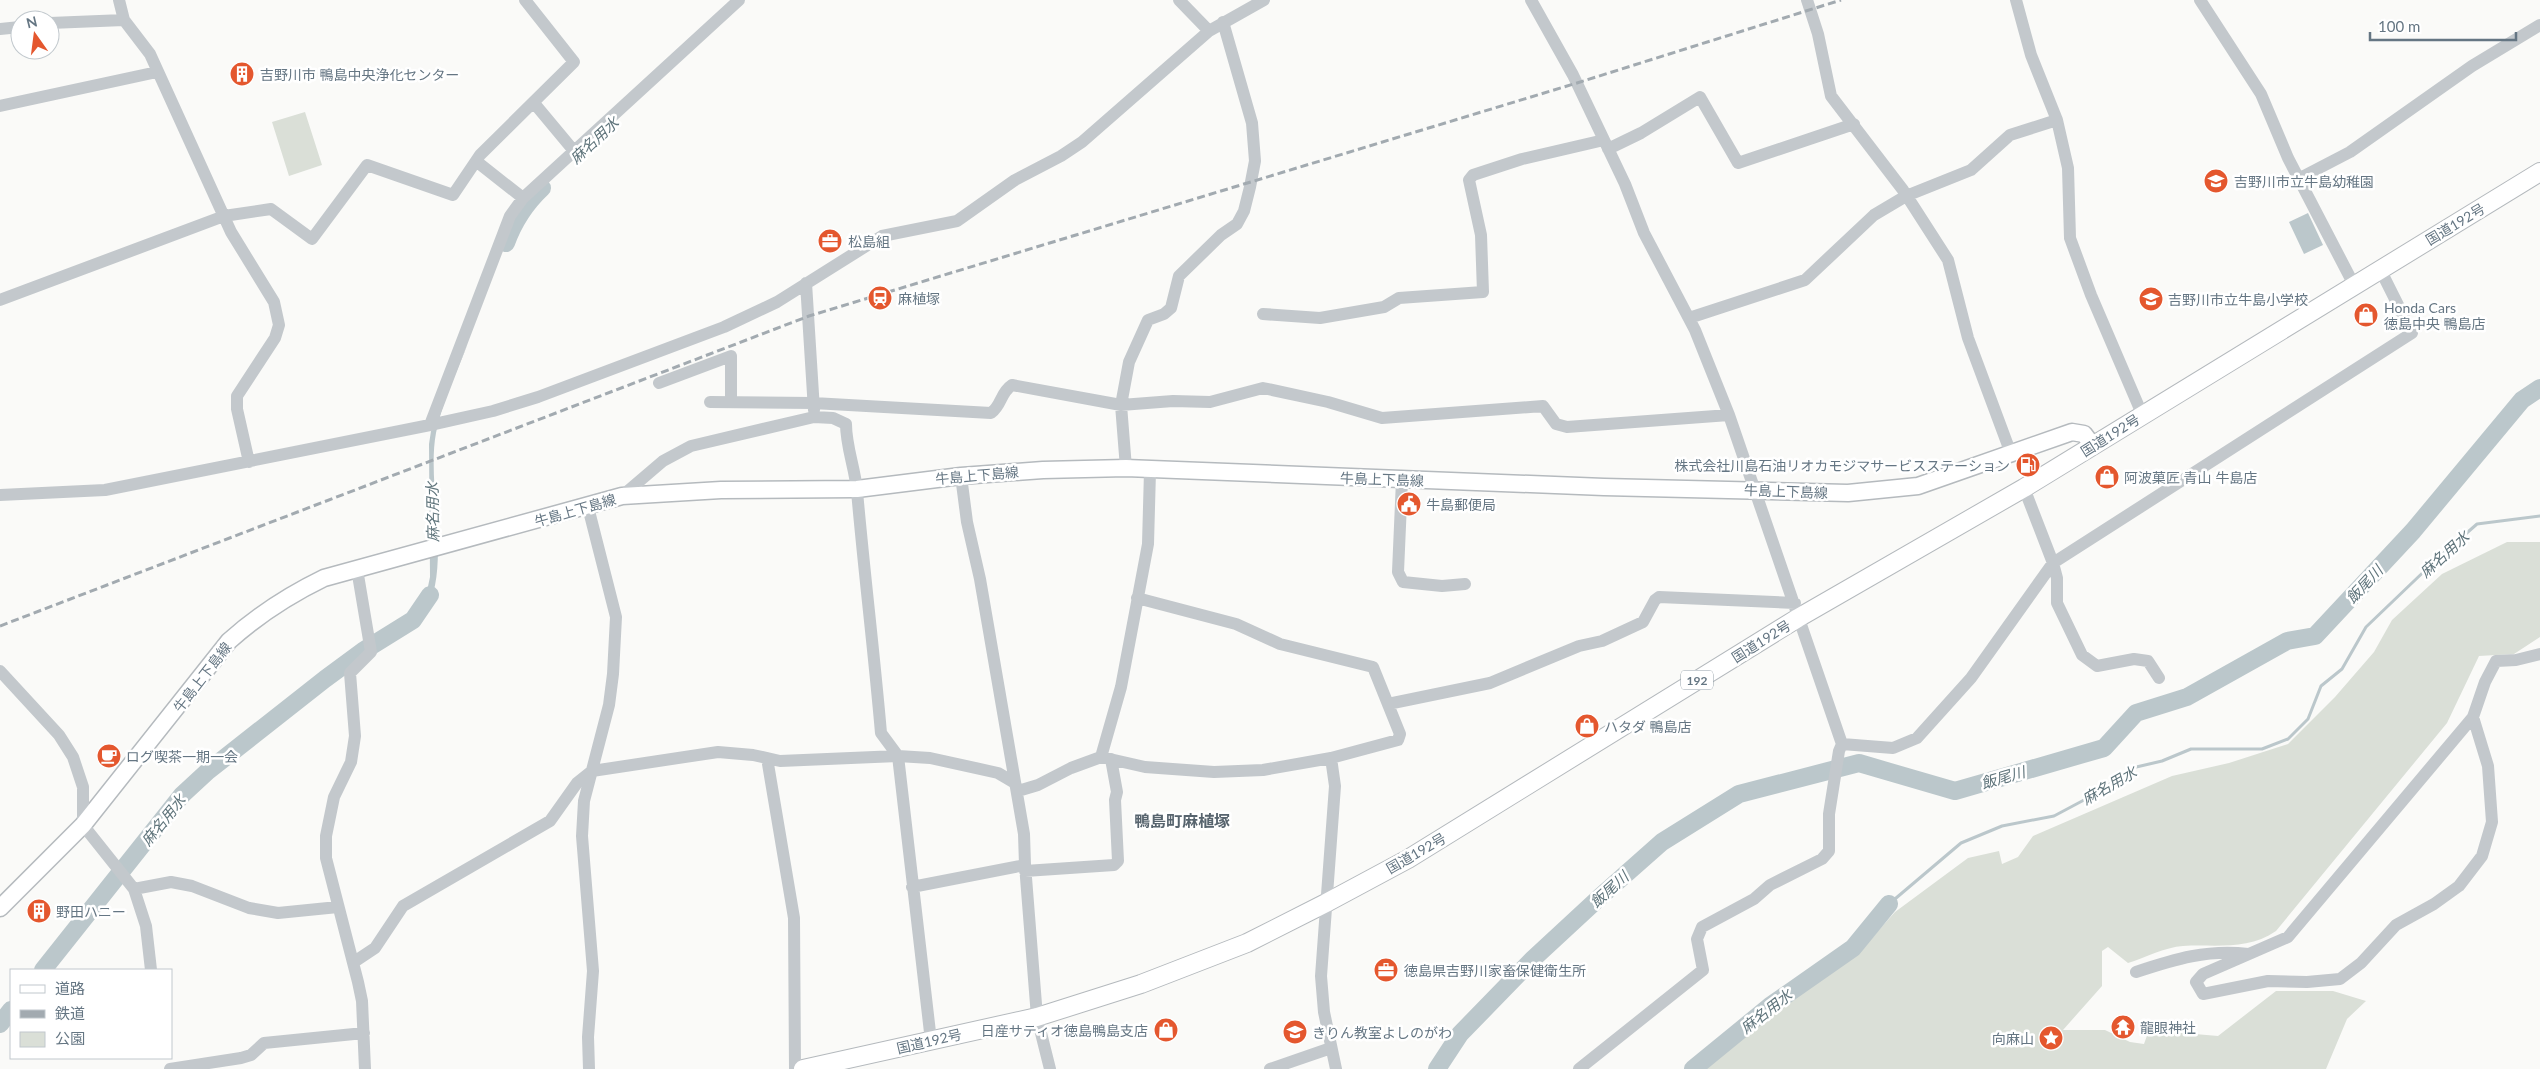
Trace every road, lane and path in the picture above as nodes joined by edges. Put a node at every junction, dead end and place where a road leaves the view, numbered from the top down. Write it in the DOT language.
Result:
graph roads {
  1 [pos="119,0"];
  2 [pos="525,0"];
  3 [pos="739,0"];
  4 [pos="1179,0"];
  5 [pos="1264,0"];
  6 [pos="1531,0"];
  7 [pos="1807,0"];
  8 [pos="2016,0"];
  9 [pos="2200,0"];
  10 [pos="124,20"];
  11 [pos="1223,22"];
  12 [pos="60,23"];
  13 [pos="2540,25"];
  14 [pos="1209,31"];
  15 [pos="157,72"];
  16 [pos="534,103"];
  17 [pos="0,106"];
  18 [pos="2057,120"];
  19 [pos="1854,124"];
  20 [pos="1606,144"];
  21 [pos="574,151"];
  22 [pos="476,161"];
  23 [pos="2540,172"];
  24 [pos="2300,178"];
  25 [pos="1906,196"];
  26 [pos="523,198"];
  27 [pos="224,216"];
  28 [pos="2380,270"];
  29 [pos="806,283"];
  30 [pos="2354,285"];
  31 [pos="0,300"];
  32 [pos="1263,314"];
  33 [pos="1689,318"];
  34 [pos="658,383"];
  35 [pos="710,402"];
  36 [pos="731,402"];
  37 [pos="813,403"];
  38 [pos="1121,405"];
  39 [pos="2142,414"];
  40 [pos="1728,415"];
  41 [pos="814,417"];
  42 [pos="430,425"];
  43 [pos="2092,446"];
  44 [pos="2010,452"];
  45 [pos="249,462"];
  46 [pos="1126,468"];
  47 [pos="1150,471"];
  48 [pos="961,476"];
  49 [pos="1402,480"];
  50 [pos="2024,488"];
  51 [pos="857,489"];
  52 [pos="1755,490"];
  53 [pos="2,491"];
  54 [pos="622,496"];
  55 [pos="588,507"];
  56 [pos="2053,563"];
  57 [pos="357,569"];
  58 [pos="1465,584"];
  59 [pos="1137,598"];
  60 [pos="1796,610"];
  61 [pos="2540,654"];
  62 [pos="0,671"];
  63 [pos="2159,678"];
  64 [pos="1388,704"];
  65 [pos="2473,716"];
  66 [pos="1840,747"];
  67 [pos="898,756"];
  68 [pos="767,758"];
  69 [pos="1106,758"];
  70 [pos="1331,758"];
  71 [pos="592,771"];
  72 [pos="1017,787"];
  73 [pos="83,825"];
  74 [pos="1025,868"];
  75 [pos="132,885"];
  76 [pos="912,887"];
  77 [pos="1326,903"];
  78 [pos="338,907"];
  79 [pos="0,908"];
  80 [pos="2250,954"];
  81 [pos="354,962"];
  82 [pos="151,969"];
  83 [pos="2136,972"];
  84 [pos="1037,1017"];
  85 [pos="364,1033"];
  86 [pos="931,1041"];
  87 [pos="1332,1048"];
  88 [pos="170,1069"];
  89 [pos="365,1069"];
  90 [pos="589,1069"];
  91 [pos="795,1069"];
  92 [pos="803,1069"];
  93 [pos="1050,1069"];
  94 [pos="1270,1069"];
  95 [pos="1336,1069"];
  96 [pos="1579,1069"];
  1 -- 10 [label="street"];
  2 -- 16 [label="street"];
  3 -- 21 [label="street"];
  4 -- 14 [label="street"];
  5 -- 11 [label="street"];
  6 -- 20 [label="street"];
  7 -- 19 [label="street"];
  8 -- 18 [label="street"];
  9 -- 24 [label="street"];
  10 -- 12 [label="street"];
  10 -- 15 [label="street"];
  11 -- 14 [label="street"];
  11 -- 38 [label="street"];
  13 -- 24 [label="street"];
  14 -- 29 [label="street"];
  15 -- 17 [label="street"];
  15 -- 27 [label="street"];
  16 -- 21 [label="street"];
  16 -- 22 [label="street"];
  18 -- 25 [label="street"];
  18 -- 39 [label="street"];
  19 -- 20 [label="street"];
  19 -- 25 [label="street"];
  20 -- 32 [label="street"];
  20 -- 33 [label="street"];
  21 -- 26 [label="street"];
  22 -- 26 [label="street"];
  22 -- 27 [label="street"];
  23 -- 28 [label="highway, 国道192号 / 192"];
  24 -- 30 [label="street"];
  25 -- 33 [label="street"];
  25 -- 44 [label="street"];
  26 -- 42 [label="street"];
  27 -- 31 [label="street"];
  27 -- 45 [label="street"];
  28 -- 30 [label="highway, 国道192号 / 192"];
  28 -- 56 [label="street"];
  29 -- 37 [label="street"];
  29 -- 42 [label="street"];
  30 -- 39 [label="highway, 国道192号 / 192"];
  33 -- 40 [label="street"];
  34 -- 36 [label="street"];
  35 -- 36 [label="street"];
  36 -- 37 [label="street"];
  37 -- 38 [label="street"];
  37 -- 41 [label="street"];
  38 -- 40 [label="street"];
  38 -- 46 [label="street"];
  39 -- 43 [label="highway, 国道192号 / 192"];
  40 -- 52 [label="street"];
  41 -- 51 [label="street"];
  41 -- 54 [label="street"];
  42 -- 45 [label="street"];
  43 -- 44 [label="main road, 牛島上下島線"];
  43 -- 50 [label="highway, 国道192号 / 192"];
  44 -- 52 [label="main road, 牛島上下島線"];
  45 -- 53 [label="street"];
  46 -- 47 [label="main road, 牛島上下島線"];
  46 -- 48 [label="main road, 牛島上下島線"];
  47 -- 49 [label="main road, 牛島上下島線"];
  47 -- 59 [label="street"];
  48 -- 51 [label="main road, 牛島上下島線"];
  48 -- 72 [label="street"];
  49 -- 52 [label="main road, 牛島上下島線"];
  49 -- 58 [label="street"];
  50 -- 56 [label="street"];
  50 -- 60 [label="highway, 国道192号 / 192"];
  51 -- 54 [label="main road, 牛島上下島線"];
  51 -- 67 [label="street"];
  52 -- 60 [label="street"];
  54 -- 55 [label="main road, 牛島上下島線"];
  55 -- 57 [label="main road, 牛島上下島線"];
  55 -- 71 [label="street"];
  56 -- 63 [label="street"];
  56 -- 66 [label="street"];
  57 -- 73 [label="main road, 牛島上下島線"];
  57 -- 78 [label="street"];
  59 -- 64 [label="street"];
  59 -- 69 [label="street"];
  60 -- 64 [label="street"];
  60 -- 66 [label="street"];
  60 -- 77 [label="highway, 国道192号 / 192"];
  61 -- 65 [label="street"];
  62 -- 73 [label="street"];
  64 -- 70 [label="street"];
  65 -- 80 [label="street"];
  65 -- 80 [label="street"];
  66 -- 96 [label="street"];
  67 -- 68 [label="street"];
  67 -- 72 [label="street"];
  67 -- 76 [label="street"];
  68 -- 71 [label="street"];
  68 -- 91 [label="street"];
  69 -- 70 [label="street"];
  69 -- 72 [label="street"];
  69 -- 74 [label="street"];
  70 -- 77 [label="street"];
  71 -- 81 [label="street"];
  71 -- 90 [label="street"];
  72 -- 74 [label="street"];
  73 -- 75 [label="street"];
  73 -- 79 [label="main road, 牛島上下島線"];
  74 -- 76 [label="street"];
  74 -- 84 [label="street"];
  75 -- 78 [label="street"];
  75 -- 82 [label="street"];
  76 -- 86 [label="street"];
  77 -- 84 [label="highway, 国道192号 / 192"];
  77 -- 87 [label="street"];
  78 -- 81 [label="street"];
  80 -- 83 [label="street"];
  81 -- 85 [label="street"];
  84 -- 86 [label="highway, 国道192号 / 192"];
  84 -- 93 [label="street"];
  85 -- 88 [label="street"];
  85 -- 89 [label="street"];
  86 -- 92 [label="highway, 国道192号 / 192"];
  87 -- 94 [label="street"];
  87 -- 95 [label="street"];
}
